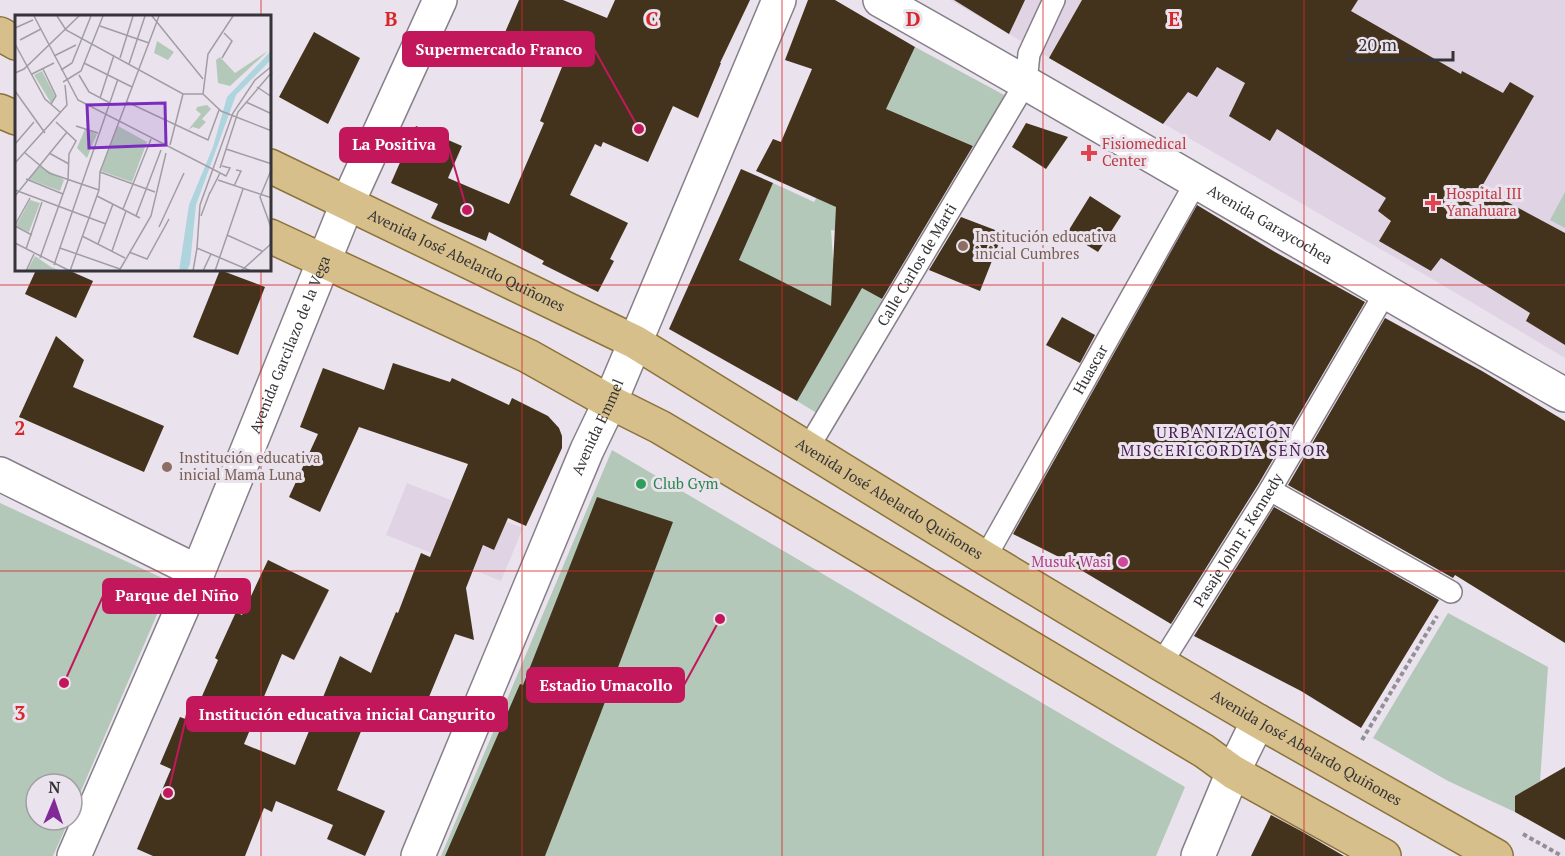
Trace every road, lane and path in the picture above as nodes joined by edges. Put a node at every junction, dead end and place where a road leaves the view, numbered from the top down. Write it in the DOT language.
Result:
graph roads {
  1 [pos="440,0"];
  2 [pos="779,0"];
  3 [pos="880,0"];
  4 [pos="1054,0"];
  5 [pos="0,34"];
  6 [pos="15,42"];
  7 [pos="1026,82"];
  8 [pos="0,111"];
  9 [pos="15,118"];
  10 [pos="272,167"];
  11 [pos="1196,182"];
  12 [pos="347,204"];
  13 [pos="272,237"];
  14 [pos="324,261"];
  15 [pos="1385,293"];
  16 [pos="635,342"];
  17 [pos="1565,395"];
  18 [pos="610,402"];
  19 [pos="808,448"];
  20 [pos="0,474"];
  21 [pos="1270,490"];
  22 [pos="985,558"];
  23 [pos="198,572"];
  24 [pos="1451,592"];
  25 [pos="1161,664"];
  26 [pos="1258,722"];
  27 [pos="1361,742"];
  28 [pos="1233,772"];
  29 [pos="74,856"];
  30 [pos="418,856"];
  31 [pos="1198,856"];
  32 [pos="1384,856"];
  33 [pos="1496,856"];
  1 -- 12 [label="street, Avenida Garcilazo de la Vega"];
  2 -- 16 [label="street, Avenida Emmel"];
  3 -- 7 [label="street, Avenida Garaycochea"];
  4 -- 7 [label="lane"];
  5 -- 6 [label="main road"];
  7 -- 11 [label="street, Avenida Garaycochea"];
  7 -- 19 [label="lane, Calle Carlos de Marti"];
  8 -- 9 [label="main road"];
  10 -- 12 [label="main road, Avenida José Abelardo Quiñones"];
  11 -- 15 [label="street, Avenida Garaycochea"];
  11 -- 22 [label="lane, Huascar"];
  12 -- 14 [label="street, Avenida Garcilazo de la Vega"];
  12 -- 16 [label="main road, Avenida José Abelardo Quiñones"];
  13 -- 14 [label="main road"];
  14 -- 18 [label="main road"];
  14 -- 23 [label="street, Avenida Garcilazo de la Vega"];
  15 -- 17 [label="street, Avenida Garaycochea"];
  15 -- 21 [label="lane, Pasaje John F. Kennedy"];
  16 -- 18 [label="street, Avenida Emmel"];
  16 -- 19 [label="main road, Avenida José Abelardo Quiñones"];
  18 -- 28 [label="main road"];
  18 -- 30 [label="street, Avenida Emmel"];
  19 -- 22 [label="main road, Avenida José Abelardo Quiñones"];
  20 -- 23 [label="street"];
  21 -- 24 [label="lane"];
  21 -- 25 [label="lane, Pasaje John F. Kennedy"];
  22 -- 25 [label="main road, Avenida José Abelardo Quiñones"];
  23 -- 29 [label="street, Avenida Garcilazo de la Vega"];
  24 -- 27 [label="path"];
  25 -- 26 [label="main road, Avenida José Abelardo Quiñones"];
  26 -- 28 [label="street"];
  26 -- 33 [label="main road, Avenida José Abelardo Quiñones"];
  28 -- 31 [label="street"];
  28 -- 32 [label="main road"];
}
